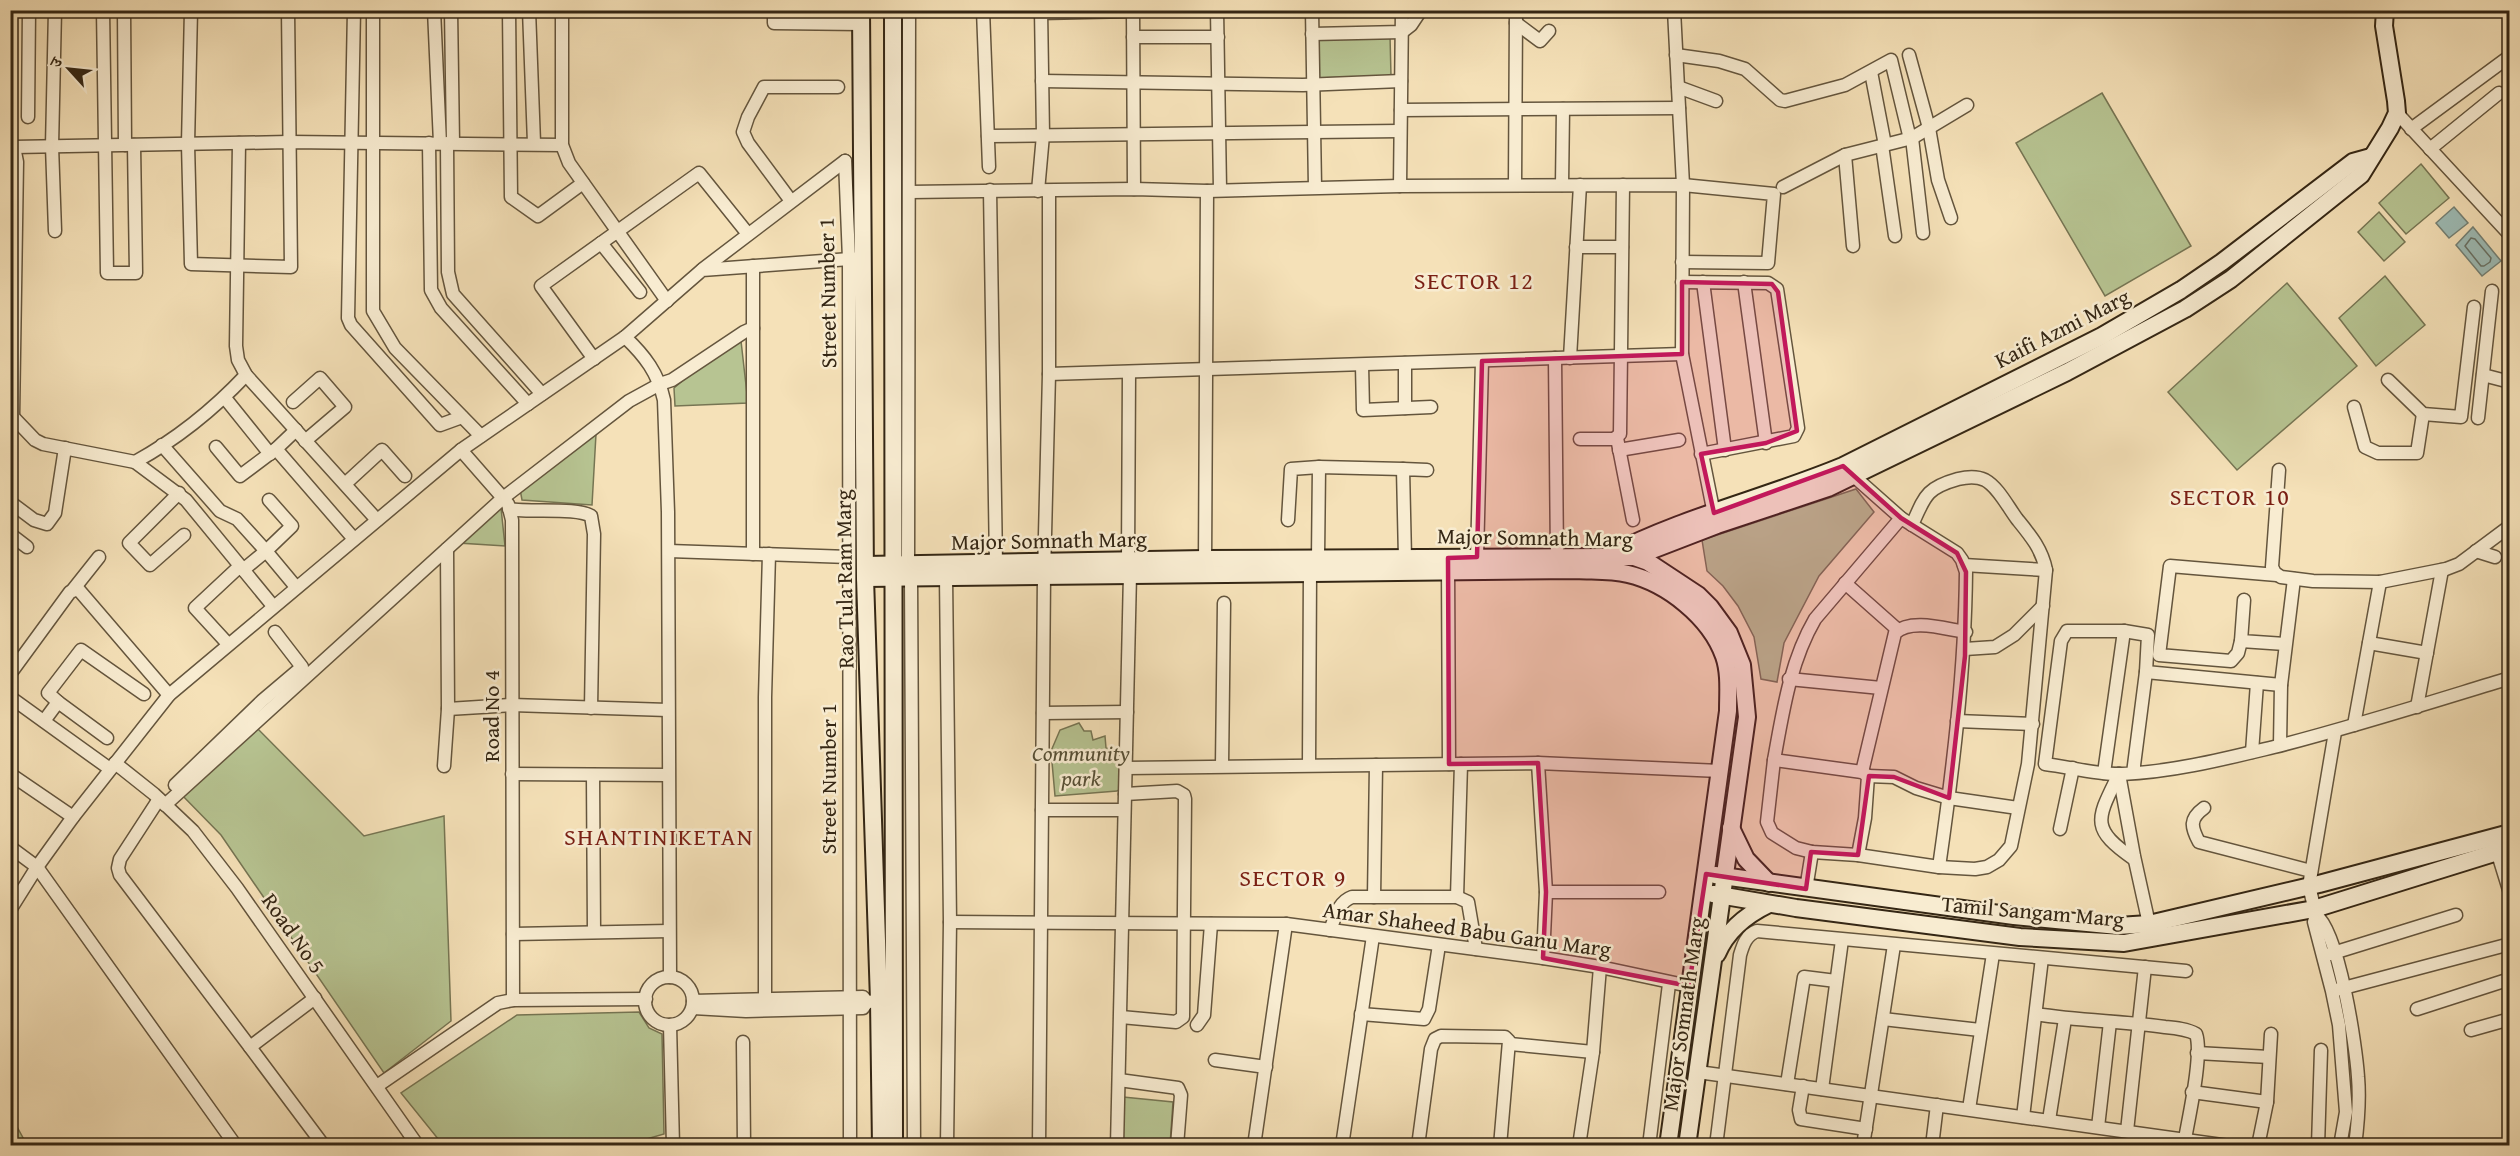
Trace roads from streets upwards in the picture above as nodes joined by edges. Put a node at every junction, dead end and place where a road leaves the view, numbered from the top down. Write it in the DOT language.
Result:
graph roads {
  1 [pos="29,10"];
  2 [pos="55,10"];
  3 [pos="103,10"];
  4 [pos="124,10"];
  5 [pos="191,10"];
  6 [pos="288,10"];
  7 [pos="354,10"];
  8 [pos="373,10"];
  9 [pos="434,10"];
  10 [pos="451,10"];
  11 [pos="508,10"];
  12 [pos="529,10"];
  13 [pos="562,10"];
  14 [pos="774,10"];
  15 [pos="893,10"];
  16 [pos="909,10"];
  17 [pos="983,10"];
  18 [pos="1217,10"];
  19 [pos="1312,10"];
  20 [pos="1402,10"];
  21 [pos="1421,10"];
  22 [pos="1674,10"];
  23 [pos="2385,10"];
  24 [pos="1133,11"];
  25 [pos="1041,12"];
  26 [pos="861,17"];
  27 [pos="1516,17"];
  28 [pos="1549,31"];
  29 [pos="1402,32"];
  30 [pos="1312,34"];
  31 [pos="1133,37"];
  32 [pos="1218,37"];
  33 [pos="1676,55"];
  34 [pos="1909,55"];
  35 [pos="2508,61"];
  36 [pos="1871,72"];
  37 [pos="1042,81"];
  38 [pos="1401,81"];
  39 [pos="1133,82"];
  40 [pos="1219,83"];
  41 [pos="1312,85"];
  42 [pos="838,87"];
  43 [pos="1678,87"];
  44 [pos="2499,93"];
  45 [pos="1716,101"];
  46 [pos="1967,105"];
  47 [pos="1679,108"];
  48 [pos="1516,109"];
  49 [pos="1563,109"];
  50 [pos="1401,110"];
  51 [pos="2397,113"];
  52 [pos="28,117"];
  53 [pos="1929,128"];
  54 [pos="2411,129"];
  55 [pos="1400,131"];
  56 [pos="1313,132"];
  57 [pos="1221,133"];
  58 [pos="1134,134"];
  59 [pos="1043,135"];
  60 [pos="988,136"];
  61 [pos="1911,139"];
  62 [pos="290,142"];
  63 [pos="239,143"];
  64 [pos="374,143"];
  65 [pos="442,143"];
  66 [pos="509,143"];
  67 [pos="534,143"];
  68 [pos="188,144"];
  69 [pos="352,144"];
  70 [pos="12,145"];
  71 [pos="105,145"];
  72 [pos="130,145"];
  73 [pos="562,145"];
  74 [pos="1884,145"];
  75 [pos="52,146"];
  76 [pos="2430,149"];
  77 [pos="1845,155"];
  78 [pos="989,167"];
  79 [pos="583,183"];
  80 [pos="1515,185"];
  81 [pos="1563,185"];
  82 [pos="1580,185"];
  83 [pos="1623,185"];
  84 [pos="1683,185"];
  85 [pos="1400,186"];
  86 [pos="1315,187"];
  87 [pos="1783,187"];
  88 [pos="1134,189"];
  89 [pos="1220,189"];
  90 [pos="990,190"];
  91 [pos="1043,191"];
  92 [pos="1207,191"];
  93 [pos="910,192"];
  94 [pos="791,201"];
  95 [pos="1951,218"];
  96 [pos="55,231"];
  97 [pos="617,231"];
  98 [pos="1923,233"];
  99 [pos="748,234"];
  100 [pos="2510,235"];
  101 [pos="1895,236"];
  102 [pos="601,243"];
  103 [pos="1853,246"];
  104 [pos="1576,247"];
  105 [pos="1623,248"];
  106 [pos="856,259"];
  107 [pos="1682,262"];
  108 [pos="237,264"];
  109 [pos="753,266"];
  110 [pos="702,270"];
  111 [pos="1682,282"];
  112 [pos="1703,282"];
  113 [pos="1744,282"];
  114 [pos="2492,291"];
  115 [pos="640,292"];
  116 [pos="456,298"];
  117 [pos="667,301"];
  118 [pos="2474,307"];
  119 [pos="441,308"];
  120 [pos="378,321"];
  121 [pos="753,328"];
  122 [pos="358,333"];
  123 [pos="625,337"];
  124 [pos="1622,354"];
  125 [pos="1682,354"];
  126 [pos="1555,358"];
  127 [pos="1570,358"];
  128 [pos="594,359"];
  129 [pos="1482,361"];
  130 [pos="1405,363"];
  131 [pos="1362,365"];
  132 [pos="1204,370"];
  133 [pos="1129,372"];
  134 [pos="1049,374"];
  135 [pos="246,375"];
  136 [pos="2483,375"];
  137 [pos="2388,380"];
  138 [pos="2510,382"];
  139 [pos="660,384"];
  140 [pos="2464,390"];
  141 [pos="2481,390"];
  142 [pos="542,394"];
  143 [pos="225,398"];
  144 [pos="293,402"];
  145 [pos="528,404"];
  146 [pos="1431,407"];
  147 [pos="2354,407"];
  148 [pos="1405,408"];
  149 [pos="2423,414"];
  150 [pos="462,417"];
  151 [pos="2478,418"];
  152 [pos="12,422"];
  153 [pos="296,430"];
  154 [pos="481,436"];
  155 [pos="1580,439"];
  156 [pos="1679,440"];
  157 [pos="305,441"];
  158 [pos="1766,443"];
  159 [pos="1618,444"];
  160 [pos="162,446"];
  161 [pos="216,447"];
  162 [pos="65,448"];
  163 [pos="461,450"];
  164 [pos="1725,450"];
  165 [pos="273,452"];
  166 [pos="1701,454"];
  167 [pos="135,462"];
  168 [pos="1319,467"];
  169 [pos="1403,469"];
  170 [pos="1427,470"];
  171 [pos="2279,470"];
  172 [pos="1848,471"];
  173 [pos="405,476"];
  174 [pos="345,484"];
  175 [pos="179,493"];
  176 [pos="269,500"];
  177 [pos="10,502"];
  178 [pos="506,503"];
  179 [pos="218,509"];
  180 [pos="1715,519"];
  181 [pos="377,520"];
  182 [pos="1288,520"];
  183 [pos="1633,520"];
  184 [pos="1906,521"];
  185 [pos="204,522"];
  186 [pos="2510,526"];
  187 [pos="10,534"];
  188 [pos="184,535"];
  189 [pos="354,539"];
  190 [pos="27,547"];
  191 [pos="447,549"];
  192 [pos="266,551"];
  193 [pos="669,551"];
  194 [pos="2476,551"];
  195 [pos="753,554"];
  196 [pos="769,554"];
  197 [pos="99,557"];
  198 [pos="849,557"];
  199 [pos="1477,557"];
  200 [pos="1557,557"];
  201 [pos="1606,557"];
  202 [pos="1634,557"];
  203 [pos="2495,557"];
  204 [pos="1405,558"];
  205 [pos="996,563"];
  206 [pos="1448,564"];
  207 [pos="1314,565"];
  208 [pos="1205,566"];
  209 [pos="1964,566"];
  210 [pos="1129,567"];
  211 [pos="242,568"];
  212 [pos="1045,569"];
  213 [pos="2046,570"];
  214 [pos="2442,570"];
  215 [pos="901,571"];
  216 [pos="865,572"];
  217 [pos="2277,575"];
  218 [pos="946,577"];
  219 [pos="2294,579"];
  220 [pos="2380,582"];
  221 [pos="1845,583"];
  222 [pos="296,587"];
  223 [pos="72,591"];
  224 [pos="2244,600"];
  225 [pos="1224,603"];
  226 [pos="273,606"];
  227 [pos="2043,606"];
  228 [pos="1898,630"];
  229 [pos="2124,631"];
  230 [pos="275,632"];
  231 [pos="1966,632"];
  232 [pos="2241,641"];
  233 [pos="2369,643"];
  234 [pos="228,644"];
  235 [pos="2285,644"];
  236 [pos="1965,650"];
  237 [pos="2427,653"];
  238 [pos="2146,672"];
  239 [pos="10,674"];
  240 [pos="2510,678"];
  241 [pos="1789,680"];
  242 [pos="2257,683"];
  243 [pos="2281,685"];
  244 [pos="1881,688"];
  245 [pos="144,694"];
  246 [pos="169,695"];
  247 [pos="10,697"];
  248 [pos="58,702"];
  249 [pos="512,705"];
  250 [pos="2417,707"];
  251 [pos="591,708"];
  252 [pos="448,709"];
  253 [pos="668,710"];
  254 [pos="1127,712"];
  255 [pos="1043,713"];
  256 [pos="44,721"];
  257 [pos="1957,721"];
  258 [pos="2033,724"];
  259 [pos="2354,725"];
  260 [pos="2335,732"];
  261 [pos="107,738"];
  262 [pos="2280,745"];
  263 [pos="2252,752"];
  264 [pos="1774,760"];
  265 [pos="1538,763"];
  266 [pos="1455,764"];
  267 [pos="1308,765"];
  268 [pos="1376,765"];
  269 [pos="113,766"];
  270 [pos="444,766"];
  271 [pos="1222,766"];
  272 [pos="1126,768"];
  273 [pos="2073,768"];
  274 [pos="1720,771"];
  275 [pos="2104,772"];
  276 [pos="2133,773"];
  277 [pos="10,774"];
  278 [pos="512,774"];
  279 [pos="1865,774"];
  280 [pos="2119,774"];
  281 [pos="593,775"];
  282 [pos="668,775"];
  283 [pos="181,790"];
  284 [pos="1125,794"];
  285 [pos="1949,798"];
  286 [pos="162,802"];
  287 [pos="2018,808"];
  288 [pos="2204,808"];
  289 [pos="1042,810"];
  290 [pos="1124,810"];
  291 [pos="73,817"];
  292 [pos="1731,828"];
  293 [pos="2060,830"];
  294 [pos="2510,833"];
  295 [pos="10,848"];
  296 [pos="2504,849"];
  297 [pos="1812,852"];
  298 [pos="1858,855"];
  299 [pos="2134,859"];
  300 [pos="37,867"];
  301 [pos="1938,867"];
  302 [pos="1706,874"];
  303 [pos="1724,876"];
  304 [pos="2310,878"];
  305 [pos="1769,883"];
  306 [pos="1806,889"];
  307 [pos="1546,892"];
  308 [pos="1659,892"];
  309 [pos="1704,893"];
  310 [pos="2510,893"];
  311 [pos="1722,895"];
  312 [pos="1374,897"];
  313 [pos="1457,897"];
  314 [pos="1769,904"];
  315 [pos="10,910"];
  316 [pos="2315,912"];
  317 [pos="2456,915"];
  318 [pos="950,922"];
  319 [pos="1041,923"];
  320 [pos="1122,923"];
  321 [pos="1184,924"];
  322 [pos="1211,924"];
  323 [pos="1286,924"];
  324 [pos="2149,924"];
  325 [pos="1330,930"];
  326 [pos="669,931"];
  327 [pos="594,932"];
  328 [pos="513,934"];
  329 [pos="1373,936"];
  330 [pos="1842,940"];
  331 [pos="2510,944"];
  332 [pos="1439,945"];
  333 [pos="1894,945"];
  334 [pos="1476,949"];
  335 [pos="1993,954"];
  336 [pos="2329,954"];
  337 [pos="1542,958"];
  338 [pos="2043,958"];
  339 [pos="1713,964"];
  340 [pos="1600,967"];
  341 [pos="2145,968"];
  342 [pos="2186,971"];
  343 [pos="670,977"];
  344 [pos="2510,980"];
  345 [pos="1836,981"];
  346 [pos="1669,984"];
  347 [pos="1689,986"];
  348 [pos="2338,990"];
  349 [pos="315,998"];
  350 [pos="646,999"];
  351 [pos="765,999"];
  352 [pos="513,1000"];
  353 [pos="873,1002"];
  354 [pos="849,1003"];
  355 [pos="692,1004"];
  356 [pos="801,1004"];
  357 [pos="2417,1008"];
  358 [pos="1361,1014"];
  359 [pos="2036,1014"];
  360 [pos="1121,1017"];
  361 [pos="1883,1019"];
  362 [pos="2066,1019"];
  363 [pos="2510,1019"];
  364 [pos="2110,1022"];
  365 [pos="2139,1023"];
  366 [pos="670,1025"];
  367 [pos="1197,1025"];
  368 [pos="1980,1030"];
  369 [pos="2470,1030"];
  370 [pos="2271,1035"];
  371 [pos="743,1042"];
  372 [pos="1510,1044"];
  373 [pos="250,1047"];
  374 [pos="2321,1050"];
  375 [pos="1593,1052"];
  376 [pos="2197,1053"];
  377 [pos="2269,1057"];
  378 [pos="1215,1060"];
  379 [pos="1266,1067"];
  380 [pos="1698,1072"];
  381 [pos="1726,1076"];
  382 [pos="1119,1080"];
  383 [pos="1787,1084"];
  384 [pos="377,1086"];
  385 [pos="1803,1086"];
  386 [pos="1821,1089"];
  387 [pos="2192,1092"];
  388 [pos="1871,1096"];
  389 [pos="2267,1102"];
  390 [pos="1937,1105"];
  391 [pos="1969,1109"];
  392 [pos="2023,1117"];
  393 [pos="2049,1120"];
  394 [pos="2098,1127"];
  395 [pos="1866,1129"];
  396 [pos="2127,1131"];
  397 [pos="2185,1139"];
  398 [pos="2200,1144"];
  399 [pos="236,1146"];
  400 [pos="324,1146"];
  401 [pos="418,1146"];
  402 [pos="673,1146"];
  403 [pos="744,1146"];
  404 [pos="850,1146"];
  405 [pos="881,1146"];
  406 [pos="894,1146"];
  407 [pos="914,1146"];
  408 [pos="947,1146"];
  409 [pos="1038,1146"];
  410 [pos="1117,1146"];
  411 [pos="1177,1146"];
  412 [pos="1254,1146"];
  413 [pos="1342,1146"];
  414 [pos="1418,1146"];
  415 [pos="1500,1146"];
  416 [pos="1579,1146"];
  417 [pos="1649,1146"];
  418 [pos="1668,1146"];
  419 [pos="1687,1146"];
  420 [pos="1716,1146"];
  421 [pos="1863,1146"];
  422 [pos="1932,1146"];
  423 [pos="2229,1146"];
  424 [pos="2258,1146"];
  425 [pos="2318,1146"];
  426 [pos="2340,1146"];
  427 [pos="2355,1146"];
  1 -- 52 [label="street"];
  2 -- 75 [label="street"];
  3 -- 71 [label="street"];
  4 -- 72 [label="street"];
  5 -- 68 [label="street"];
  6 -- 62 [label="street"];
  7 -- 69 [label="street"];
  8 -- 64 [label="street"];
  9 -- 65 [label="street"];
  10 -- 65 [label="street"];
  11 -- 66 [label="street"];
  12 -- 67 [label="street"];
  13 -- 73 [label="street"];
  14 -- 26 [label="street"];
  15 -- 215 [label="street"];
  16 -- 93 [label="street"];
  17 -- 60 [label="street"];
  18 -- 32 [label="street"];
  19 -- 30 [label="street"];
  20 -- 29 [label="street"];
  21 -- 29 [label="street"];
  22 -- 33 [label="street"];
  23 -- 51 [label="street"];
  24 -- 25 [label="street"];
  24 -- 31 [label="street"];
  25 -- 37 [label="street"];
  26 -- 106 [label="street, Rao Tula Ram Marg"];
  27 -- 28 [label="street"];
  27 -- 48 [label="street"];
  29 -- 30 [label="street"];
  29 -- 38 [label="street"];
  30 -- 41 [label="street"];
  31 -- 32 [label="street"];
  31 -- 39 [label="street"];
  32 -- 40 [label="street"];
  33 -- 36 [label="street"];
  33 -- 43 [label="street"];
  34 -- 53 [label="street"];
  35 -- 54 [label="street"];
  36 -- 61 [label="street"];
  36 -- 74 [label="street"];
  37 -- 39 [label="street"];
  37 -- 59 [label="street"];
  38 -- 41 [label="street"];
  38 -- 50 [label="street"];
  39 -- 40 [label="street"];
  39 -- 58 [label="street"];
  40 -- 41 [label="street"];
  40 -- 57 [label="street"];
  41 -- 56 [label="street"];
  42 -- 94 [label="street"];
  43 -- 45 [label="street"];
  43 -- 47 [label="street"];
  44 -- 76 [label="street"];
  46 -- 53 [label="street"];
  47 -- 49 [label="street"];
  47 -- 84 [label="street"];
  48 -- 49 [label="street"];
  48 -- 50 [label="street"];
  48 -- 80 [label="street"];
  49 -- 81 [label="street"];
  50 -- 55 [label="street"];
  51 -- 54 [label="street"];
  51 -- 172 [label="street"];
  53 -- 61 [label="street"];
  53 -- 95 [label="street"];
  54 -- 76 [label="street"];
  55 -- 56 [label="street"];
  55 -- 85 [label="street"];
  56 -- 57 [label="street"];
  56 -- 86 [label="street"];
  57 -- 58 [label="street"];
  57 -- 89 [label="street"];
  58 -- 59 [label="street"];
  58 -- 88 [label="street"];
  59 -- 60 [label="street"];
  59 -- 91 [label="street"];
  60 -- 78 [label="street"];
  61 -- 74 [label="street"];
  61 -- 98 [label="street"];
  62 -- 63 [label="street"];
  62 -- 69 [label="street"];
  62 -- 108 [label="street"];
  63 -- 68 [label="street"];
  63 -- 108 [label="street"];
  64 -- 65 [label="street"];
  64 -- 69 [label="street"];
  64 -- 120 [label="street"];
  65 -- 66 [label="street"];
  65 -- 116 [label="street"];
  65 -- 119 [label="street"];
  66 -- 67 [label="street"];
  66 -- 79 [label="street"];
  67 -- 73 [label="street"];
  68 -- 72 [label="street"];
  68 -- 108 [label="street"];
  69 -- 122 [label="street"];
  70 -- 75 [label="street"];
  70 -- 152 [label="street"];
  71 -- 72 [label="street"];
  71 -- 72 [label="street"];
  71 -- 75 [label="street"];
  73 -- 79 [label="street"];
  74 -- 77 [label="street"];
  74 -- 101 [label="street"];
  75 -- 96 [label="street"];
  76 -- 100 [label="street"];
  77 -- 87 [label="street"];
  77 -- 103 [label="street"];
  79 -- 97 [label="street"];
  80 -- 81 [label="street"];
  80 -- 85 [label="street"];
  81 -- 82 [label="street"];
  82 -- 83 [label="street"];
  82 -- 104 [label="street"];
  83 -- 84 [label="street"];
  83 -- 105 [label="street"];
  84 -- 107 [label="street"];
  84 -- 107 [label="street"];
  85 -- 86 [label="street"];
  86 -- 89 [label="street"];
  88 -- 91 [label="street"];
  88 -- 92 [label="street"];
  89 -- 92 [label="street"];
  90 -- 91 [label="street"];
  90 -- 93 [label="street"];
  90 -- 205 [label="street"];
  91 -- 134 [label="street"];
  92 -- 132 [label="street"];
  93 -- 215 [label="street"];
  94 -- 99 [label="street"];
  94 -- 106 [label="street, Street Number 1"];
  97 -- 99 [label="street"];
  97 -- 102 [label="street"];
  97 -- 117 [label="street"];
  99 -- 110 [label="street"];
  102 -- 115 [label="street"];
  102 -- 128 [label="street"];
  104 -- 105 [label="street"];
  104 -- 127 [label="street"];
  105 -- 124 [label="street"];
  106 -- 109 [label="street"];
  106 -- 198 [label="street, Street Number 1"];
  106 -- 216 [label="street, Rao Tula Ram Marg"];
  107 -- 111 [label="street"];
  108 -- 135 [label="street"];
  109 -- 110 [label="street"];
  109 -- 121 [label="street"];
  110 -- 117 [label="street"];
  111 -- 112 [label="street"];
  111 -- 125 [label="street"];
  112 -- 113 [label="street"];
  112 -- 164 [label="street"];
  113 -- 158 [label="street"];
  113 -- 158 [label="street"];
  114 -- 136 [label="street"];
  116 -- 119 [label="street"];
  116 -- 142 [label="street"];
  117 -- 123 [label="street"];
  118 -- 140 [label="street"];
  119 -- 145 [label="street"];
  120 -- 122 [label="street"];
  120 -- 150 [label="street"];
  121 -- 139 [label="street"];
  121 -- 195 [label="street"];
  122 -- 150 [label="street"];
  123 -- 128 [label="street"];
  123 -- 139 [label="street"];
  124 -- 125 [label="street"];
  124 -- 127 [label="street"];
  124 -- 159 [label="street"];
  125 -- 166 [label="street"];
  126 -- 127 [label="street"];
  126 -- 129 [label="street"];
  126 -- 200 [label="street"];
  128 -- 142 [label="street"];
  129 -- 130 [label="street"];
  129 -- 199 [label="street"];
  130 -- 131 [label="street"];
  130 -- 148 [label="street"];
  131 -- 132 [label="street"];
  131 -- 148 [label="street"];
  132 -- 133 [label="street"];
  132 -- 208 [label="street"];
  133 -- 134 [label="street"];
  133 -- 210 [label="street"];
  134 -- 212 [label="street"];
  135 -- 143 [label="street"];
  135 -- 153 [label="street"];
  136 -- 138 [label="street"];
  136 -- 141 [label="street"];
  137 -- 149 [label="street"];
  139 -- 178 [label="street"];
  139 -- 193 [label="street"];
  140 -- 141 [label="street"];
  140 -- 149 [label="street"];
  141 -- 151 [label="street"];
  142 -- 145 [label="street"];
  143 -- 160 [label="street"];
  143 -- 165 [label="street"];
  144 -- 157 [label="street"];
  145 -- 154 [label="street"];
  146 -- 148 [label="street"];
  147 -- 149 [label="street"];
  150 -- 154 [label="street"];
  152 -- 162 [label="street"];
  153 -- 157 [label="street"];
  153 -- 165 [label="street"];
  154 -- 163 [label="street"];
  155 -- 159 [label="street"];
  156 -- 159 [label="street"];
  157 -- 174 [label="street"];
  158 -- 164 [label="street"];
  159 -- 183 [label="street"];
  160 -- 167 [label="street"];
  160 -- 179 [label="street"];
  161 -- 165 [label="street"];
  162 -- 167 [label="street"];
  162 -- 177 [label="street"];
  163 -- 178 [label="street"];
  163 -- 181 [label="street"];
  164 -- 166 [label="street"];
  165 -- 189 [label="street"];
  166 -- 180 [label="street"];
  167 -- 175 [label="street"];
  168 -- 169 [label="street"];
  168 -- 182 [label="street"];
  168 -- 207 [label="street"];
  169 -- 170 [label="street"];
  169 -- 204 [label="street"];
  171 -- 217 [label="street"];
  172 -- 180 [label="street"];
  172 -- 184 [label="street"];
  173 -- 174 [label="street"];
  174 -- 181 [label="street"];
  175 -- 185 [label="street"];
  175 -- 188 [label="street"];
  176 -- 192 [label="street"];
  178 -- 191 [label="street"];
  178 -- 249 [label="street, Road No 4"];
  178 -- 251 [label="street"];
  179 -- 185 [label="street"];
  179 -- 192 [label="street"];
  180 -- 201 [label="street"];
  180 -- 202 [label="street"];
  181 -- 189 [label="street"];
  184 -- 209 [label="street"];
  184 -- 213 [label="street"];
  184 -- 221 [label="street"];
  185 -- 211 [label="street"];
  186 -- 194 [label="street"];
  187 -- 190 [label="street"];
  189 -- 222 [label="street"];
  191 -- 252 [label="street"];
  191 -- 283 [label="street"];
  192 -- 211 [label="street"];
  192 -- 222 [label="street"];
  193 -- 195 [label="street"];
  193 -- 253 [label="street"];
  194 -- 203 [label="street"];
  194 -- 214 [label="street"];
  195 -- 196 [label="street"];
  196 -- 198 [label="street"];
  196 -- 351 [label="street"];
  197 -- 223 [label="street"];
  198 -- 354 [label="street, Street Number 1"];
  199 -- 200 [label="street, Major Somnath Marg"];
  199 -- 206 [label="street, Major Somnath Marg"];
  200 -- 201 [label="street, Major Somnath Marg"];
  201 -- 202 [label="street, Major Somnath Marg"];
  202 -- 292 [label="street, Major Somnath Marg"];
  204 -- 206 [label="street, Major Somnath Marg"];
  204 -- 207 [label="street, Major Somnath Marg"];
  205 -- 212 [label="street, Major Somnath Marg"];
  205 -- 215 [label="street, Major Somnath Marg"];
  206 -- 207 [label="street, Major Somnath Marg"];
  206 -- 266 [label="street"];
  206 -- 274 [label="street, Major Somnath Marg"];
  207 -- 208 [label="street, Major Somnath Marg"];
  207 -- 208 [label="street, Major Somnath Marg"];
  207 -- 267 [label="street"];
  208 -- 210 [label="street, Major Somnath Marg"];
  209 -- 213 [label="street"];
  209 -- 231 [label="street"];
  210 -- 212 [label="street, Major Somnath Marg"];
  210 -- 254 [label="street"];
  211 -- 226 [label="street"];
  211 -- 234 [label="street"];
  212 -- 218 [label="street, Major Somnath Marg"];
  212 -- 255 [label="street"];
  213 -- 227 [label="street"];
  214 -- 220 [label="street"];
  214 -- 237 [label="street"];
  215 -- 216 [label="street, Major Somnath Marg"];
  215 -- 218 [label="street, Major Somnath Marg"];
  215 -- 406 [label="street"];
  215 -- 407 [label="street"];
  216 -- 353 [label="street, Rao Tula Ram Marg"];
  217 -- 219 [label="street"];
  217 -- 232 [label="street"];
  218 -- 318 [label="street"];
  219 -- 220 [label="street"];
  219 -- 235 [label="street"];
  220 -- 233 [label="street"];
  221 -- 228 [label="street"];
  221 -- 241 [label="street"];
  222 -- 226 [label="street"];
  223 -- 239 [label="street"];
  223 -- 246 [label="street"];
  224 -- 232 [label="street"];
  225 -- 271 [label="street"];
  226 -- 234 [label="street"];
  227 -- 236 [label="street"];
  227 -- 258 [label="street"];
  228 -- 231 [label="street"];
  228 -- 244 [label="street"];
  229 -- 238 [label="street"];
  229 -- 273 [label="street"];
  229 -- 275 [label="street"];
  230 -- 283 [label="street"];
  231 -- 236 [label="street"];
  232 -- 235 [label="street"];
  233 -- 237 [label="street"];
  233 -- 259 [label="street"];
  234 -- 246 [label="street"];
  235 -- 243 [label="street"];
  236 -- 257 [label="street"];
  237 -- 250 [label="street"];
  238 -- 242 [label="street"];
  238 -- 276 [label="street"];
  240 -- 250 [label="street"];
  241 -- 244 [label="street"];
  241 -- 264 [label="street"];
  242 -- 243 [label="street"];
  242 -- 263 [label="street"];
  243 -- 262 [label="street"];
  244 -- 279 [label="street"];
  245 -- 248 [label="street"];
  246 -- 269 [label="street"];
  247 -- 256 [label="street, Road No 5"];
  248 -- 256 [label="street"];
  248 -- 261 [label="street"];
  249 -- 251 [label="street"];
  249 -- 252 [label="street"];
  249 -- 278 [label="street, Road No 4"];
  250 -- 259 [label="street"];
  251 -- 253 [label="street"];
  252 -- 270 [label="street"];
  253 -- 282 [label="street"];
  254 -- 255 [label="street"];
  254 -- 272 [label="street"];
  255 -- 289 [label="street"];
  256 -- 269 [label="street, Road No 5"];
  257 -- 258 [label="street"];
  257 -- 285 [label="street"];
  258 -- 287 [label="street"];
  259 -- 260 [label="street"];
  260 -- 262 [label="street"];
  260 -- 304 [label="street"];
  262 -- 263 [label="street"];
  263 -- 276 [label="street"];
  264 -- 279 [label="street"];
  264 -- 297 [label="street"];
  265 -- 266 [label="street"];
  265 -- 274 [label="street"];
  265 -- 307 [label="street"];
  266 -- 268 [label="street"];
  266 -- 313 [label="street"];
  267 -- 268 [label="street"];
  267 -- 271 [label="street"];
  268 -- 312 [label="street"];
  269 -- 286 [label="street, Road No 5"];
  269 -- 291 [label="street"];
  271 -- 272 [label="street"];
  272 -- 284 [label="street"];
  273 -- 275 [label="street"];
  273 -- 293 [label="street"];
  274 -- 302 [label="street, Major Somnath Marg"];
  275 -- 280 [label="street"];
  276 -- 280 [label="street"];
  277 -- 291 [label="street"];
  278 -- 281 [label="street"];
  278 -- 328 [label="street, Road No 4"];
  279 -- 285 [label="street"];
  279 -- 298 [label="street"];
  280 -- 299 [label="street"];
  280 -- 299 [label="street"];
  281 -- 282 [label="street"];
  281 -- 327 [label="street"];
  282 -- 326 [label="street"];
  283 -- 286 [label="street"];
  284 -- 290 [label="street"];
  284 -- 321 [label="street"];
  285 -- 287 [label="street"];
  285 -- 301 [label="street"];
  286 -- 349 [label="street, Road No 5"];
  286 -- 373 [label="street"];
  287 -- 301 [label="street"];
  288 -- 304 [label="street"];
  289 -- 290 [label="street"];
  289 -- 319 [label="street"];
  290 -- 320 [label="street"];
  291 -- 300 [label="street"];
  292 -- 303 [label="street, Major Somnath Marg"];
  292 -- 305 [label="street"];
  294 -- 304 [label="street, Tamil Sangam Marg"];
  295 -- 300 [label="street"];
  296 -- 310 [label="street"];
  296 -- 316 [label="street, Tamil Sangam Marg"];
  297 -- 298 [label="street"];
  297 -- 306 [label="street"];
  298 -- 301 [label="street"];
  299 -- 324 [label="street"];
  300 -- 315 [label="street"];
  300 -- 399 [label="street"];
  302 -- 303 [label="street, Tamil Sangam Marg"];
  302 -- 309 [label="street, Major Somnath Marg"];
  303 -- 305 [label="street, Tamil Sangam Marg"];
  303 -- 311 [label="street, Major Somnath Marg"];
  304 -- 316 [label="street"];
  304 -- 324 [label="street, Tamil Sangam Marg"];
  305 -- 306 [label="street, Tamil Sangam Marg"];
  306 -- 324 [label="street, Tamil Sangam Marg"];
  307 -- 308 [label="street"];
  307 -- 337 [label="street"];
  309 -- 311 [label="street, Tamil Sangam Marg"];
  309 -- 347 [label="street, Major Somnath Marg"];
  311 -- 314 [label="street, Tamil Sangam Marg"];
  311 -- 339 [label="street, Major Somnath Marg"];
  312 -- 313 [label="street"];
  312 -- 325 [label="street"];
  313 -- 334 [label="street"];
  314 -- 316 [label="street, Tamil Sangam Marg"];
  314 -- 339 [label="street"];
  316 -- 336 [label="street"];
  317 -- 336 [label="street"];
  318 -- 319 [label="street, Amar Shaheed Babu Ganu Marg"];
  318 -- 408 [label="street"];
  319 -- 320 [label="street, Amar Shaheed Babu Ganu Marg"];
  319 -- 409 [label="street"];
  320 -- 321 [label="street, Amar Shaheed Babu Ganu Marg"];
  320 -- 360 [label="street"];
  321 -- 322 [label="street, Amar Shaheed Babu Ganu Marg"];
  321 -- 360 [label="street"];
  322 -- 323 [label="street, Amar Shaheed Babu Ganu Marg"];
  322 -- 367 [label="street"];
  323 -- 325 [label="street, Amar Shaheed Babu Ganu Marg"];
  323 -- 379 [label="street"];
  325 -- 329 [label="street, Amar Shaheed Babu Ganu Marg"];
  326 -- 327 [label="street"];
  326 -- 343 [label="street"];
  327 -- 328 [label="street"];
  328 -- 352 [label="street, Road No 4"];
  329 -- 332 [label="street, Amar Shaheed Babu Ganu Marg"];
  329 -- 358 [label="street"];
  330 -- 333 [label="street"];
  330 -- 345 [label="street"];
  330 -- 381 [label="street"];
  331 -- 348 [label="street"];
  332 -- 334 [label="street, Amar Shaheed Babu Ganu Marg"];
  332 -- 358 [label="street"];
  333 -- 335 [label="street"];
  333 -- 361 [label="street"];
  334 -- 337 [label="street, Amar Shaheed Babu Ganu Marg"];
  335 -- 338 [label="street"];
  335 -- 368 [label="street"];
  336 -- 348 [label="street"];
  337 -- 340 [label="street, Amar Shaheed Babu Ganu Marg"];
  338 -- 341 [label="street"];
  338 -- 359 [label="street"];
  339 -- 380 [label="street, Major Somnath Marg"];
  340 -- 346 [label="street, Amar Shaheed Babu Ganu Marg"];
  340 -- 375 [label="street"];
  341 -- 342 [label="street"];
  341 -- 365 [label="street"];
  343 -- 350 [label="street"];
  343 -- 355 [label="street"];
  344 -- 357 [label="street"];
  345 -- 383 [label="street"];
  345 -- 386 [label="street"];
  346 -- 347 [label="street, Amar Shaheed Babu Ganu Marg"];
  346 -- 417 [label="street"];
  347 -- 418 [label="street, Major Somnath Marg"];
  348 -- 426 [label="street"];
  348 -- 427 [label="street"];
  349 -- 373 [label="street"];
  349 -- 384 [label="street, Road No 5"];
  350 -- 352 [label="street"];
  350 -- 366 [label="street"];
  351 -- 355 [label="street"];
  351 -- 356 [label="street"];
  352 -- 384 [label="street"];
  353 -- 354 [label="street"];
  353 -- 405 [label="street, Rao Tula Ram Marg"];
  354 -- 356 [label="street"];
  354 -- 404 [label="street, Street Number 1"];
  355 -- 356 [label="street"];
  355 -- 366 [label="street"];
  358 -- 413 [label="street"];
  359 -- 362 [label="street"];
  359 -- 392 [label="street"];
  360 -- 382 [label="street"];
  361 -- 368 [label="street"];
  361 -- 388 [label="street"];
  362 -- 364 [label="street"];
  362 -- 393 [label="street"];
  363 -- 369 [label="street"];
  364 -- 365 [label="street"];
  364 -- 394 [label="street"];
  365 -- 376 [label="street"];
  365 -- 396 [label="street"];
  366 -- 402 [label="street"];
  368 -- 391 [label="street"];
  370 -- 377 [label="street"];
  371 -- 403 [label="street"];
  372 -- 375 [label="street"];
  372 -- 414 [label="street"];
  372 -- 415 [label="street"];
  373 -- 400 [label="street"];
  374 -- 425 [label="street"];
  375 -- 416 [label="street"];
  376 -- 377 [label="street"];
  376 -- 387 [label="street"];
  377 -- 389 [label="street"];
  378 -- 379 [label="street"];
  379 -- 412 [label="street"];
  380 -- 381 [label="street"];
  380 -- 419 [label="street, Major Somnath Marg"];
  381 -- 383 [label="street"];
  381 -- 420 [label="street"];
  382 -- 410 [label="street"];
  382 -- 411 [label="street"];
  383 -- 385 [label="street"];
  384 -- 401 [label="street, Road No 5"];
  385 -- 386 [label="street"];
  385 -- 395 [label="street"];
  386 -- 388 [label="street"];
  387 -- 389 [label="street"];
  387 -- 397 [label="street"];
  388 -- 390 [label="street"];
  388 -- 395 [label="street"];
  389 -- 424 [label="street"];
  390 -- 391 [label="street"];
  390 -- 422 [label="street"];
  391 -- 392 [label="street"];
  392 -- 393 [label="street"];
  393 -- 394 [label="street"];
  394 -- 396 [label="street"];
  395 -- 421 [label="street"];
  396 -- 397 [label="street"];
  397 -- 398 [label="street"];
  398 -- 423 [label="street"];
}
